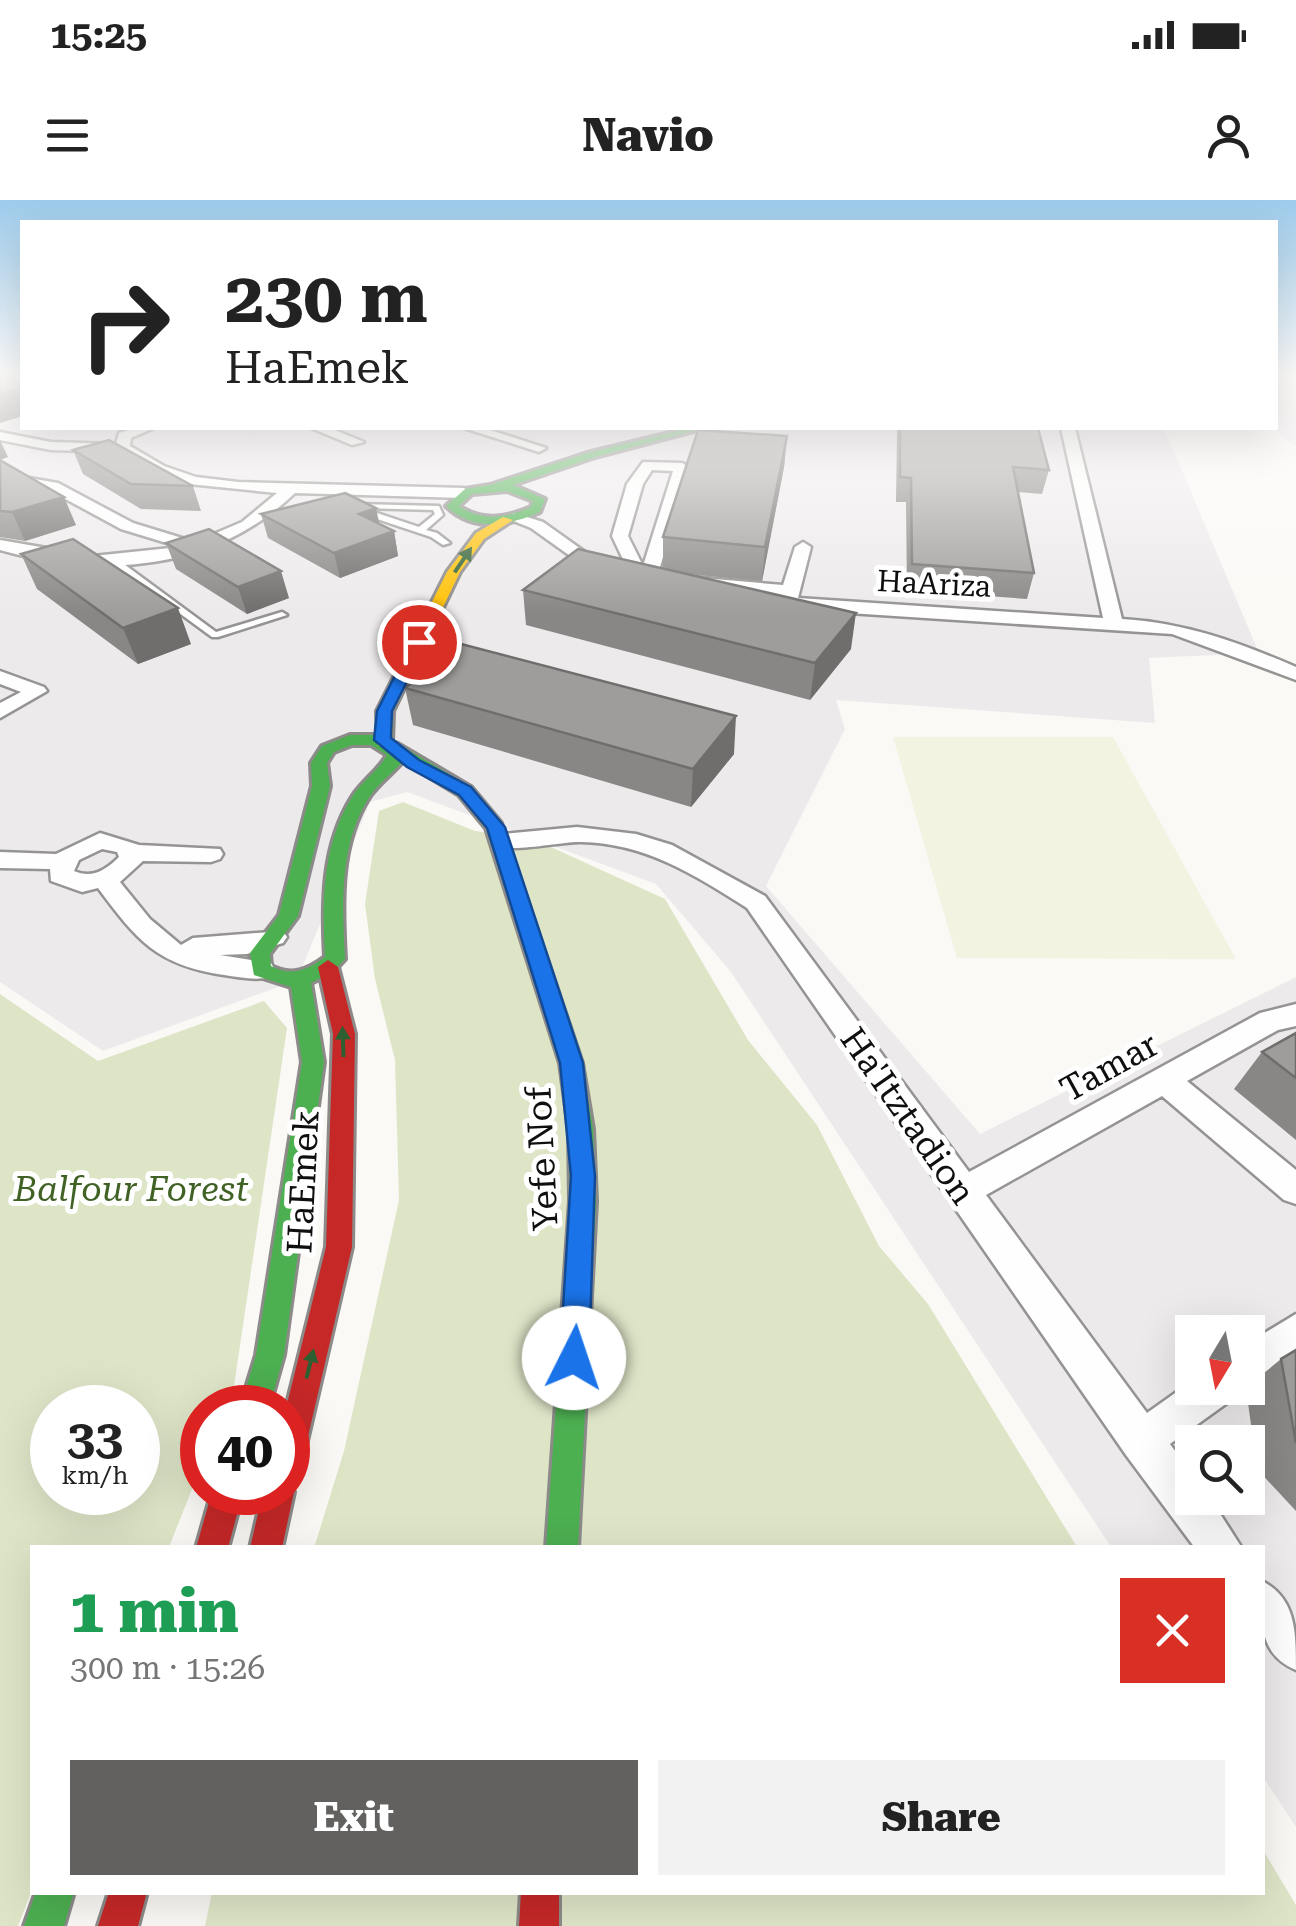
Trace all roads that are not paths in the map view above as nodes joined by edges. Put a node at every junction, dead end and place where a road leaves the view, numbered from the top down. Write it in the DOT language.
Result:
graph roads {
  1 [pos="133,454"];
  2 [pos="597,454"];
  3 [pos="627,454"];
  4 [pos="1074,454"];
  5 [pos="0,477"];
  6 [pos="495,487"];
  7 [pos="289,490"];
  8 [pos="536,500"];
  9 [pos="462,504"];
  10 [pos="265,513"];
  11 [pos="296,515"];
  12 [pos="510,519"];
  13 [pos="421,530"];
  14 [pos="446,543"];
  15 [pos="0,545"];
  16 [pos="198,546"];
  17 [pos="803,547"];
  18 [pos="572,548"];
  19 [pos="114,561"];
  20 [pos="426,578"];
  21 [pos="646,582"];
  22 [pos="789,597"];
  23 [pos="282,615"];
  24 [pos="1113,620"];
  25 [pos="1296,674"];
  26 [pos="0,677"];
  27 [pos="0,712"];
  28 [pos="352,717"];
  29 [pos="338,744"];
  30 [pos="388,745"];
  31 [pos="379,776"];
  32 [pos="465,791"];
  33 [pos="502,842"];
  34 [pos="132,853"];
  35 [pos="211,854"];
  36 [pos="0,860"];
  37 [pos="62,862"];
  38 [pos="104,880"];
  39 [pos="274,937"];
  40 [pos="156,946"];
  41 [pos="328,967"];
  42 [pos="262,970"];
  43 [pos="300,980"];
  44 [pos="1296,1015"];
  45 [pos="1164,1080"];
  46 [pos="1296,1190"];
  47 [pos="962,1192"];
  48 [pos="1296,1331"];
  49 [pos="1265,1353"];
  50 [pos="261,1385"];
  51 [pos="306,1385"];
  52 [pos="1192,1405"];
  53 [pos="1140,1441"];
  54 [pos="221,1515"];
  55 [pos="274,1515"];
  56 [pos="213,1545"];
  57 [pos="267,1545"];
  58 [pos="562,1545"];
  59 [pos="1219,1545"];
  60 [pos="1265,1606"];
  61 [pos="1296,1647"];
  62 [pos="54,1895"];
  63 [pos="127,1895"];
  64 [pos="540,1895"];
  65 [pos="44,1926"];
  66 [pos="118,1926"];
  67 [pos="539,1926"];
  1 -- 7 [label="street"];
  2 -- 6 [label="main road"];
  3 -- 8 [label="main road"];
  4 -- 24 [label="street"];
  5 -- 16 [label="street"];
  6 -- 8 [label="main road"];
  6 -- 9 [label="main road"];
  7 -- 9 [label="street"];
  7 -- 10 [label="street"];
  8 -- 12 [label="main road, HaEmek"];
  8 -- 18 [label="street, HaAriza"];
  9 -- 12 [label="main road"];
  9 -- 14 [label="main road"];
  10 -- 11 [label="street"];
  10 -- 16 [label="street"];
  12 -- 18 [label="street, HaAriza"];
  30 -- 12 [label="main road, HaEmek, one-way"];
  13 -- 13 [label="lane"];
  13 -- 14 [label="lane"];
  14 -- 20 [label="main road"];
  15 -- 19 [label="street"];
  16 -- 19 [label="street"];
  17 -- 22 [label="street"];
  18 -- 21 [label="street, HaAriza"];
  19 -- 23 [label="lane"];
  21 -- 21 [label="street"];
  21 -- 22 [label="street, HaAriza"];
  22 -- 24 [label="street, HaAriza"];
  24 -- 25 [label="street, HaAriza"];
  26 -- 27 [label="street"];
  28 -- 29 [label="main road"];
  29 -- 30 [label="main road"];
  29 -- 39 [label="main road"];
  30 -- 31 [label="main road, HaEmek"];
  30 -- 32 [label="main road, Yefe Nof"];
  31 -- 32 [label="main road"];
  31 -- 41 [label="main road, HaEmek"];
  32 -- 33 [label="main road, Yefe Nof"];
  33 -- 47 [label="street, Ha'Itztadion"];
  33 -- 58 [label="main road, Yefe Nof"];
  34 -- 35 [label="street"];
  34 -- 37 [label="street"];
  34 -- 38 [label="street"];
  36 -- 37 [label="street"];
  37 -- 38 [label="street"];
  38 -- 40 [label="street"];
  39 -- 40 [label="street"];
  39 -- 42 [label="main road"];
  40 -- 42 [label="street"];
  41 -- 43 [label="main road"];
  51 -- 41 [label="main road, HaEmek, one-way"];
  42 -- 43 [label="main road"];
  43 -- 50 [label="main road, HaEmek"];
  44 -- 45 [label="street, Tamar"];
  45 -- 46 [label="street"];
  45 -- 47 [label="street, Tamar"];
  47 -- 53 [label="street, Ha'Itztadion"];
  48 -- 49 [label="street"];
  52 -- 53 [label="street"];
  53 -- 59 [label="street, Ha'Itztadion"];
  54 -- 56 [label="main road"];
  55 -- 57 [label="main road"];
  60 -- 61 [label="street"];
  62 -- 65 [label="main road"];
  63 -- 66 [label="main road"];
  64 -- 67 [label="main road"];
}
